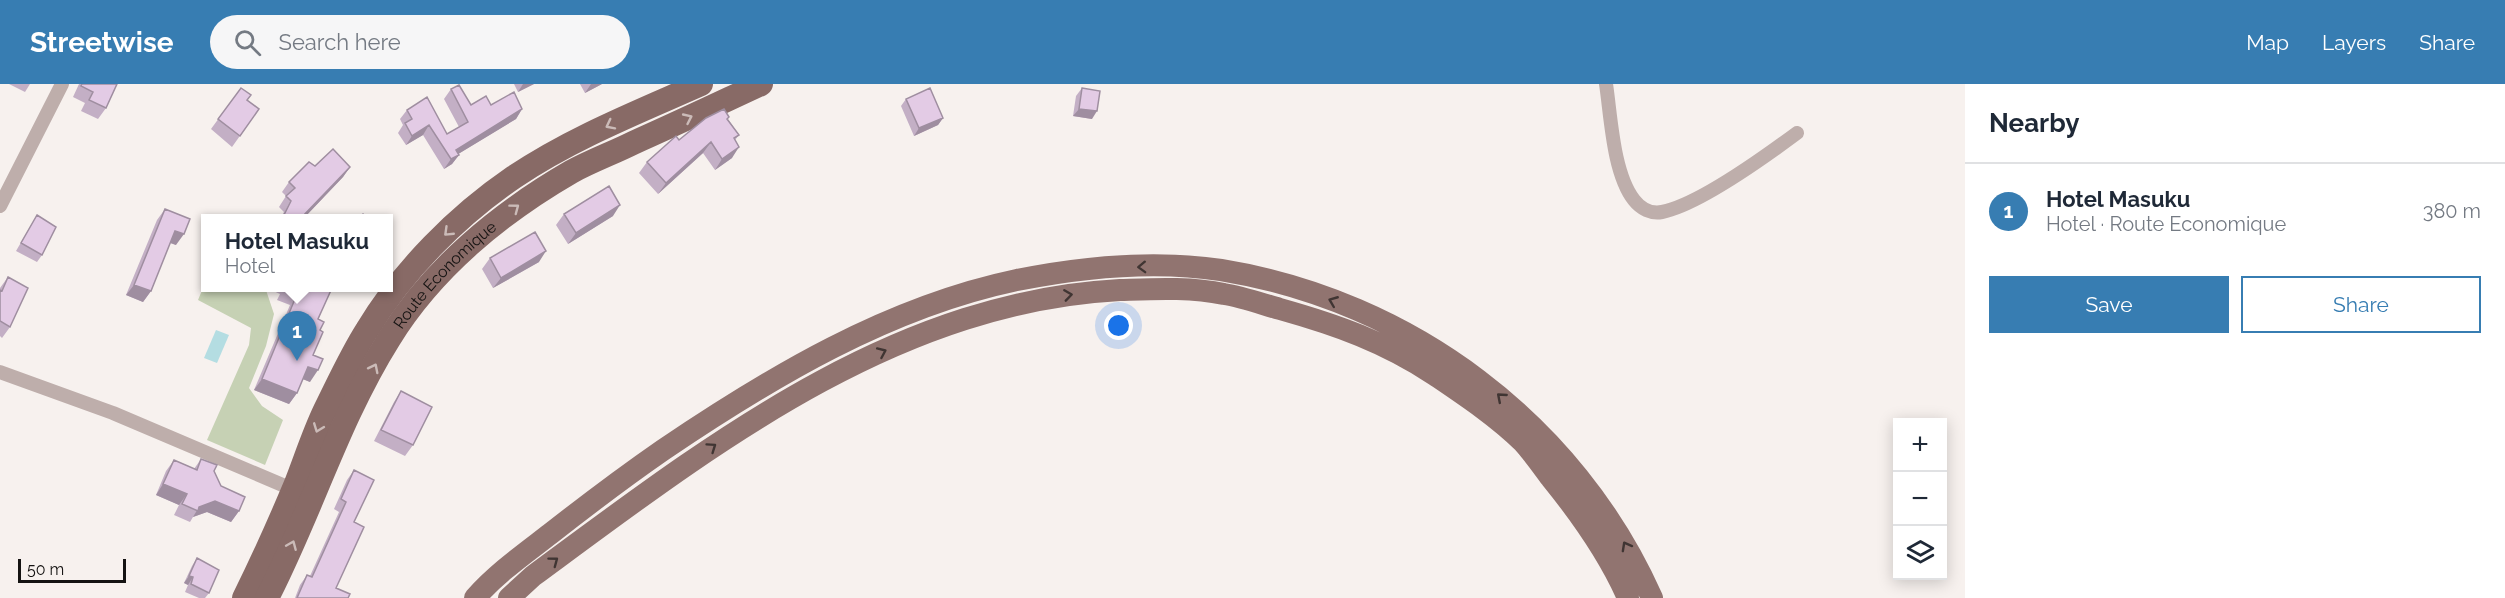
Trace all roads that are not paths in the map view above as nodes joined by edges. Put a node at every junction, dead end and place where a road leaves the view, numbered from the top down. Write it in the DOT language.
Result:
graph roads {
  1 [pos="62,84"];
  2 [pos="701,84"];
  3 [pos="761,84"];
  4 [pos="1606,84"];
  5 [pos="1797,134"];
  6 [pos="0,206"];
  7 [pos="0,372"];
  8 [pos="303,493"];
  9 [pos="244,598"];
  10 [pos="267,598"];
  11 [pos="475,598"];
  12 [pos="509,598"];
  13 [pos="1628,598"];
  14 [pos="1652,598"];
  1 -- 6 [label="street"];
  2 -- 8 [label="highway, Route Economique, one-way"];
  8 -- 3 [label="highway, Route Economique, one-way"];
  4 -- 5 [label="street"];
  7 -- 8 [label="street"];
  8 -- 9 [label="highway, Route Economique"];
  10 -- 8 [label="highway, Route Economique, one-way"];
  14 -- 11 [label="main road, one-way"];
  12 -- 13 [label="main road, one-way"];
}
